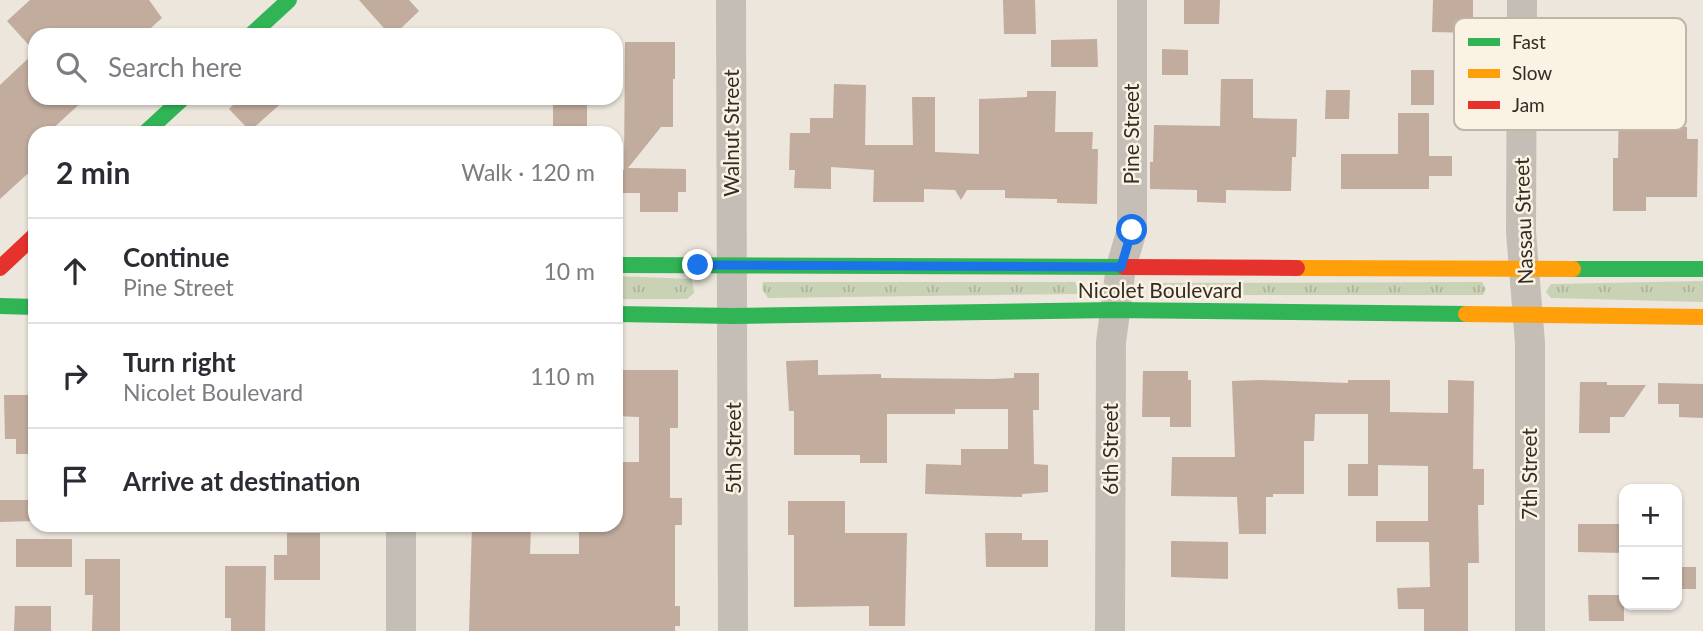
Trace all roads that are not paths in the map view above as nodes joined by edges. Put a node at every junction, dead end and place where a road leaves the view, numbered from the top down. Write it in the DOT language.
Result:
graph roads {
  1 [pos="289,0"];
  2 [pos="732,0"];
  3 [pos="1132,0"];
  4 [pos="1522,0"];
  5 [pos="1522,18"];
  6 [pos="259,28"];
  7 [pos="175,105"];
  8 [pos="153,126"];
  9 [pos="1521,130"];
  10 [pos="28,241"];
  11 [pos="28,259"];
  12 [pos="2,264"];
  13 [pos="623,265"];
  14 [pos="733,266"];
  15 [pos="1121,267"];
  16 [pos="1524,268"];
  17 [pos="1703,269"];
  18 [pos="0,306"];
  19 [pos="28,307"];
  20 [pos="1114,310"];
  21 [pos="623,314"];
  22 [pos="734,316"];
  23 [pos="1529,316"];
  24 [pos="1703,317"];
  25 [pos="401,532"];
  26 [pos="401,631"];
  27 [pos="733,631"];
  28 [pos="1110,631"];
  29 [pos="1530,631"];
  1 -- 6 [label="street"];
  2 -- 14 [label="street, Walnut Street"];
  3 -- 15 [label="street, Pine Street"];
  4 -- 5 [label="street, Nassau Street"];
  7 -- 8 [label="street"];
  9 -- 16 [label="street, Nassau Street"];
  10 -- 12 [label="street"];
  11 -- 12 [label="street"];
  13 -- 14 [label="street, Nicolet Boulevard"];
  14 -- 15 [label="street, Nicolet Boulevard"];
  14 -- 22 [label="street, 5th Street"];
  15 -- 16 [label="street, Nicolet Boulevard"];
  15 -- 20 [label="street, 6th Street"];
  16 -- 17 [label="street, Nicolet Boulevard"];
  16 -- 23 [label="street, Nassau Street"];
  18 -- 19 [label="street"];
  20 -- 22 [label="street, Nicolet Boulevard"];
  20 -- 23 [label="street, Nicolet Boulevard"];
  20 -- 28 [label="street, 6th Street"];
  21 -- 22 [label="street, Nicolet Boulevard"];
  22 -- 27 [label="street, 5th Street"];
  23 -- 24 [label="street, Nicolet Boulevard"];
  23 -- 29 [label="street, 7th Street"];
  25 -- 26 [label="street"];
}
